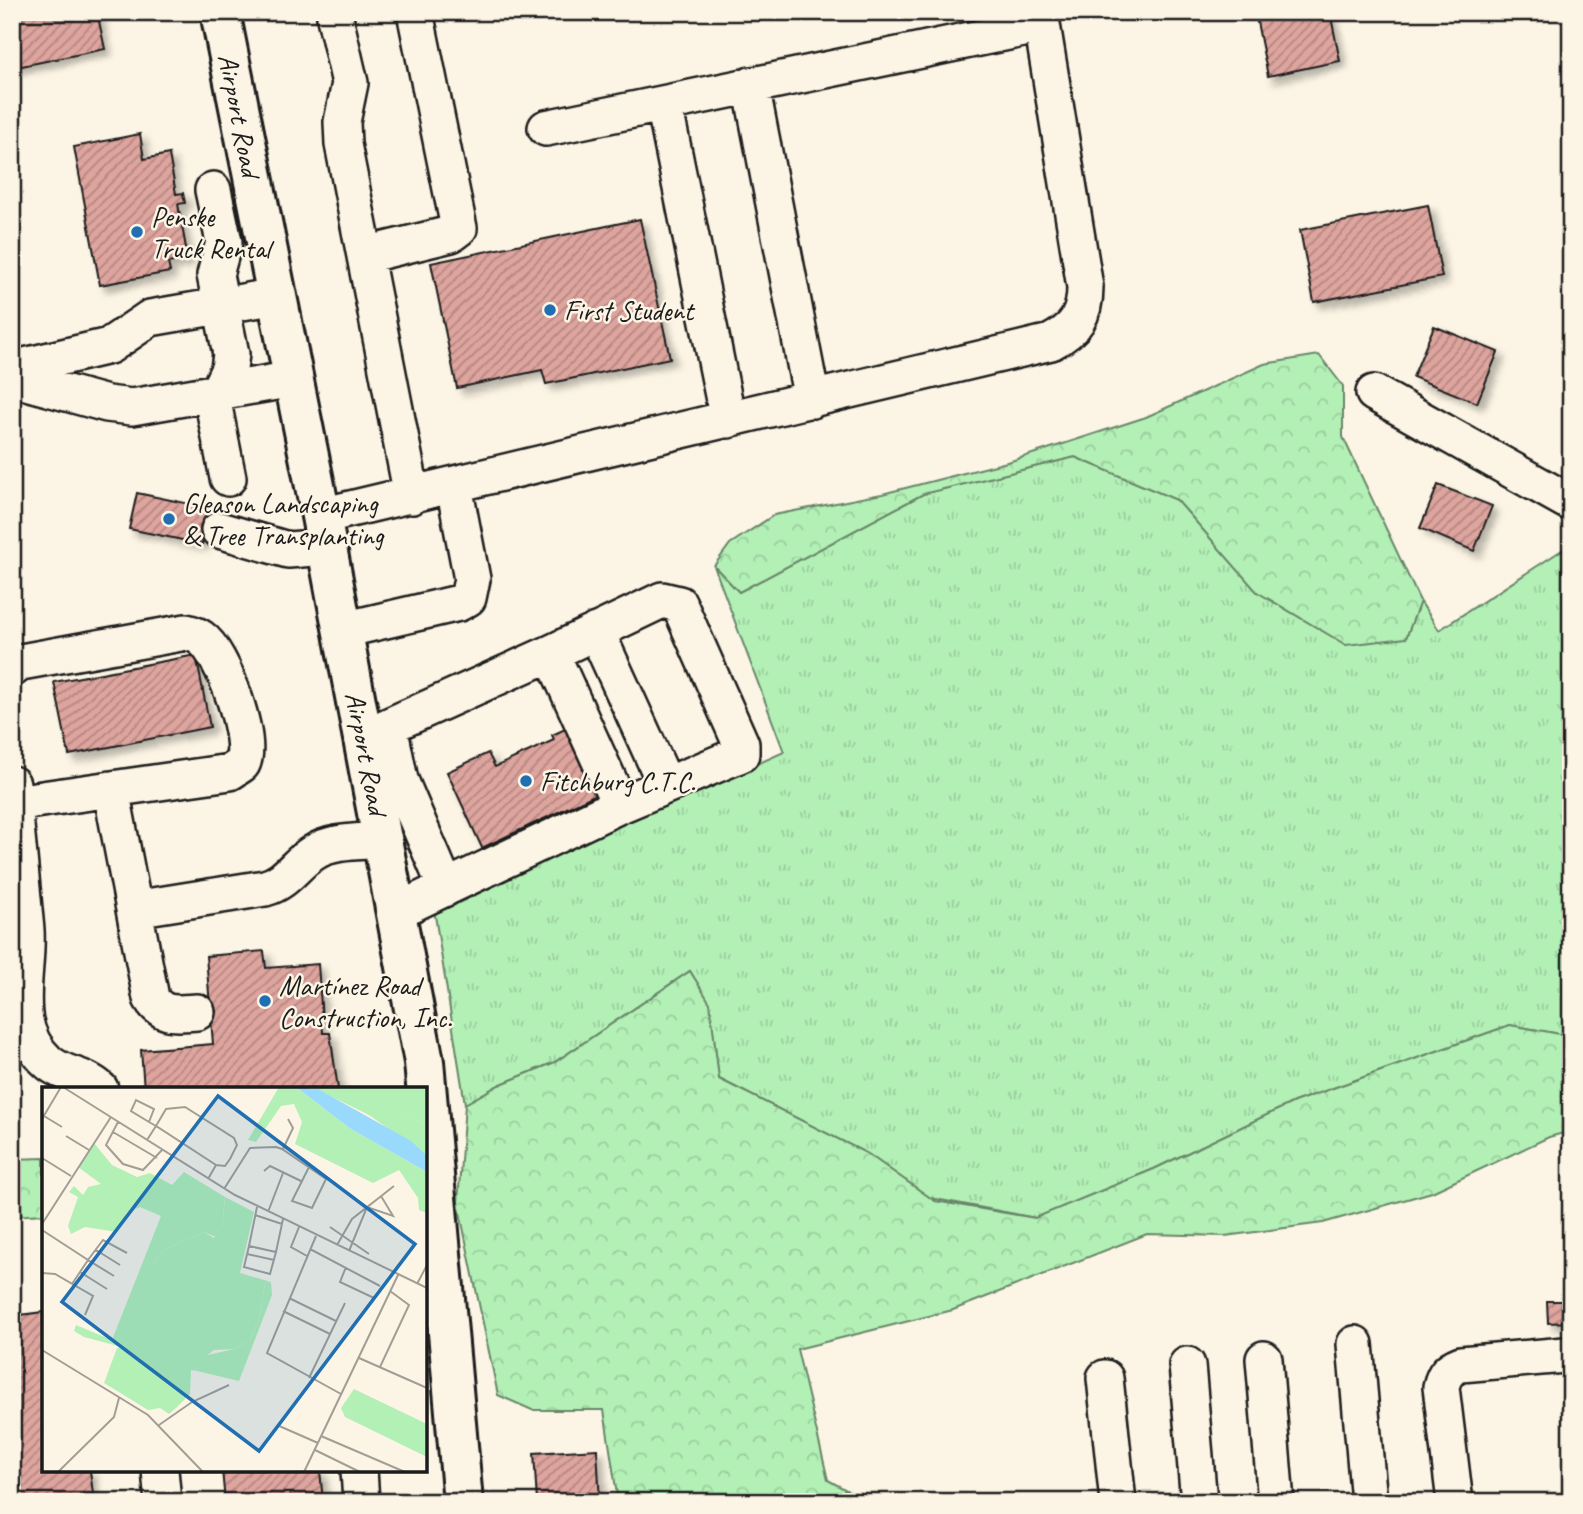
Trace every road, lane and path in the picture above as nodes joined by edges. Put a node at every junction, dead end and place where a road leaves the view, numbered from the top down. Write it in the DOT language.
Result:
graph roads {
  1 [pos="220,12"];
  2 [pos="415,12"];
  3 [pos="335,18"];
  4 [pos="1041,18"];
  5 [pos="751,85"];
  6 [pos="664,104"];
  7 [pos="546,128"];
  8 [pos="213,190"];
  9 [pos="265,241"];
  10 [pos="222,254"];
  11 [pos="365,256"];
  12 [pos="277,296"];
  13 [pos="221,305"];
  14 [pos="12,369"];
  15 [pos="12,378"];
  16 [pos="293,379"];
  17 [pos="215,393"];
  18 [pos="1374,393"];
  19 [pos="812,400"];
  20 [pos="728,420"];
  21 [pos="228,478"];
  22 [pos="454,486"];
  23 [pos="412,496"];
  24 [pos="1571,503"];
  25 [pos="219,530"];
  26 [pos="324,531"];
  27 [pos="344,631"];
  28 [pos="597,631"];
  29 [pos="551,653"];
  30 [pos="12,669"];
  31 [pos="376,731"];
  32 [pos="666,785"];
  33 [pos="111,789"];
  34 [pos="13,794"];
  35 [pos="620,805"];
  36 [pos="384,840"];
  37 [pos="446,888"];
  38 [pos="134,909"];
  39 [pos="397,911"];
  40 [pos="17,996"];
  41 [pos="197,1012"];
  42 [pos="98,1087"];
  43 [pos="425,1087"];
  44 [pos="427,1121"];
  45 [pos="428,1141"];
  46 [pos="434,1258"];
  47 [pos="1355,1344"];
  48 [pos="1565,1355"];
  49 [pos="1264,1359"];
  50 [pos="1187,1365"];
  51 [pos="1105,1378"];
  52 [pos="160,1472"];
  53 [pos="359,1472"];
  54 [pos="163,1502"];
  55 [pos="361,1502"];
  56 [pos="463,1502"];
  57 [pos="1118,1502"];
  58 [pos="1199,1502"];
  59 [pos="1276,1502"];
  60 [pos="1369,1502"];
  61 [pos="1455,1502"];
  1 -- 9 [label="main road, Airport Road"];
  2 -- 11 [label="lane"];
  3 -- 11 [label="lane"];
  4 -- 5 [label="lane"];
  4 -- 19 [label="lane"];
  5 -- 6 [label="lane"];
  5 -- 19 [label="lane"];
  6 -- 7 [label="lane"];
  6 -- 20 [label="lane"];
  8 -- 10 [label="lane"];
  9 -- 10 [label="lane"];
  9 -- 12 [label="main road, Airport Road"];
  10 -- 13 [label="lane"];
  11 -- 23 [label="lane"];
  12 -- 13 [label="lane"];
  12 -- 16 [label="main road, Airport Road"];
  13 -- 14 [label="lane"];
  13 -- 17 [label="lane"];
  15 -- 17 [label="lane"];
  16 -- 17 [label="lane"];
  16 -- 26 [label="main road, Airport Road"];
  17 -- 21 [label="lane"];
  18 -- 24 [label="lane"];
  19 -- 20 [label="lane"];
  20 -- 22 [label="lane"];
  22 -- 23 [label="lane"];
  22 -- 27 [label="lane"];
  23 -- 26 [label="lane"];
  25 -- 26 [label="lane"];
  26 -- 27 [label="main road, Airport Road"];
  27 -- 31 [label="main road, Airport Road"];
  28 -- 29 [label="lane"];
  28 -- 32 [label="lane"];
  28 -- 32 [label="lane"];
  29 -- 31 [label="lane"];
  29 -- 35 [label="lane"];
  30 -- 33 [label="lane"];
  31 -- 36 [label="main road, Airport Road"];
  31 -- 37 [label="lane"];
  32 -- 35 [label="lane"];
  33 -- 34 [label="lane"];
  33 -- 38 [label="lane"];
  34 -- 40 [label="lane"];
  35 -- 37 [label="lane"];
  36 -- 38 [label="lane"];
  36 -- 39 [label="main road, Airport Road"];
  37 -- 39 [label="lane"];
  38 -- 41 [label="lane"];
  39 -- 43 [label="main road, Airport Road"];
  40 -- 42 [label="lane"];
  44 -- 45 [label="main road, Airport Road"];
  45 -- 46 [label="main road, Airport Road"];
  46 -- 56 [label="main road, Airport Road"];
  47 -- 60 [label="lane"];
  48 -- 61 [label="lane"];
  49 -- 59 [label="lane"];
  50 -- 58 [label="lane"];
  51 -- 57 [label="lane"];
  52 -- 54 [label="lane"];
  53 -- 55 [label="lane"];
}
